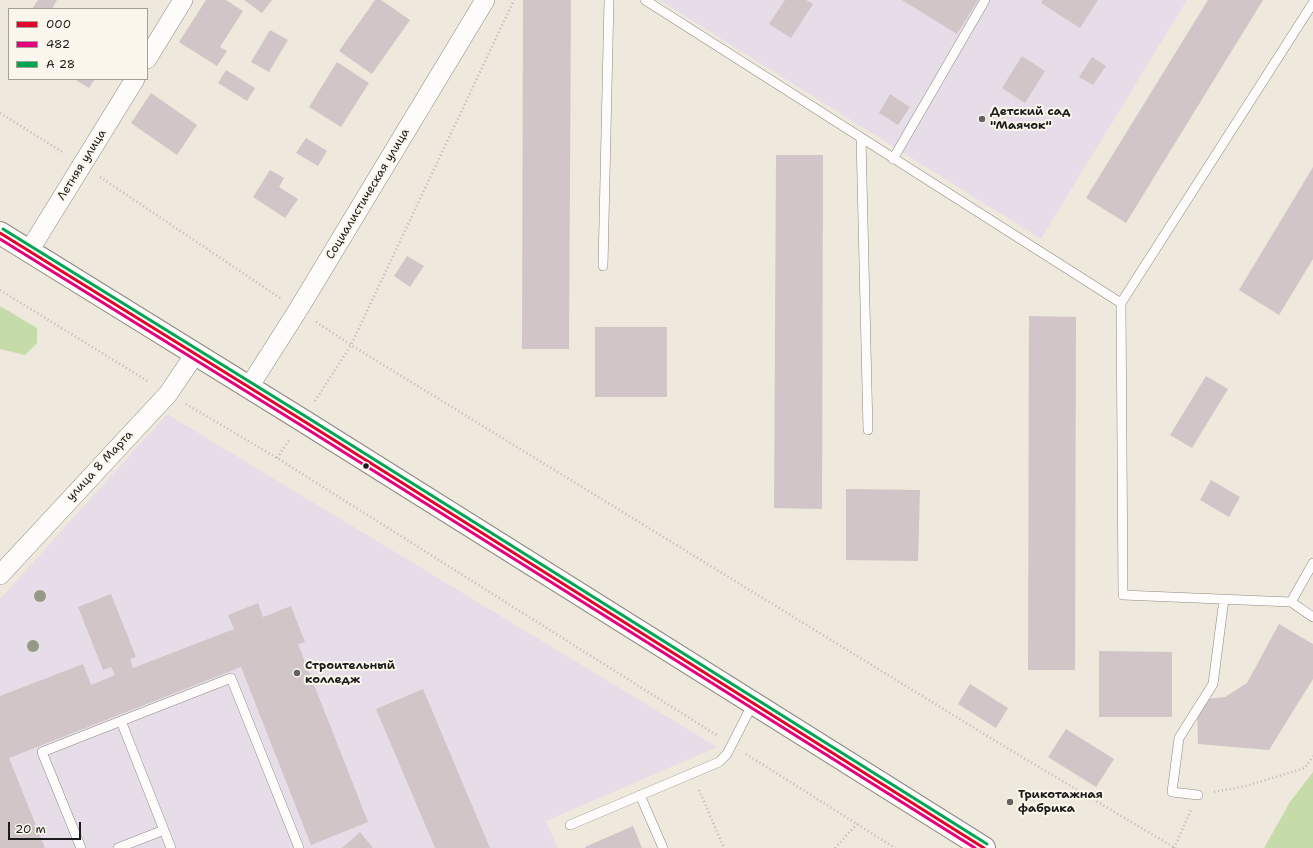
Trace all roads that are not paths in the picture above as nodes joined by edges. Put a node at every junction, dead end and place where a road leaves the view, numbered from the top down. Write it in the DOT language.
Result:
graph roads {
  1 [pos="183,0"];
  2 [pos="485,0"];
  3 [pos="610,0"];
  4 [pos="645,0"];
  5 [pos="985,0"];
  6 [pos="1313,2"];
  7 [pos="148,57"];
  8 [pos="133,80"];
  9 [pos="861,138"];
  10 [pos="893,159"];
  11 [pos="0,233"];
  12 [pos="29,251"];
  13 [pos="604,266"];
  14 [pos="1121,303"];
  15 [pos="195,354"];
  16 [pos="249,387"];
  17 [pos="868,430"];
  18 [pos="1313,563"];
  19 [pos="0,575"];
  20 [pos="1224,599"];
  21 [pos="1291,602"];
  22 [pos="1313,617"];
  23 [pos="754,703"];
  24 [pos="121,721"];
  25 [pos="640,795"];
  26 [pos="1198,795"];
  27 [pos="570,825"];
  28 [pos="164,830"];
  29 [pos="81,848"];
  30 [pos="118,848"];
  31 [pos="171,848"];
  32 [pos="298,848"];
  33 [pos="663,848"];
  34 [pos="984,848"];
  1 -- 7 [label="street"];
  2 -- 16 [label="street, Социалистическая улица"];
  3 -- 13 [label="lane"];
  4 -- 9 [label="lane"];
  5 -- 10 [label="lane"];
  6 -- 14 [label="lane"];
  8 -- 12 [label="street, Летняя улица"];
  9 -- 10 [label="lane"];
  9 -- 17 [label="lane"];
  10 -- 14 [label="lane"];
  11 -- 12 [label="main road"];
  12 -- 15 [label="main road"];
  14 -- 20 [label="lane"];
  15 -- 16 [label="main road"];
  15 -- 19 [label="street, улица 8 Марта"];
  16 -- 23 [label="main road"];
  18 -- 21 [label="lane"];
  20 -- 21 [label="lane"];
  20 -- 26 [label="lane"];
  21 -- 22 [label="lane"];
  23 -- 25 [label="lane"];
  23 -- 34 [label="main road"];
  24 -- 28 [label="lane"];
  24 -- 29 [label="lane"];
  24 -- 32 [label="lane"];
  25 -- 27 [label="lane"];
  25 -- 33 [label="lane"];
  28 -- 30 [label="lane"];
  28 -- 31 [label="lane"];
}
